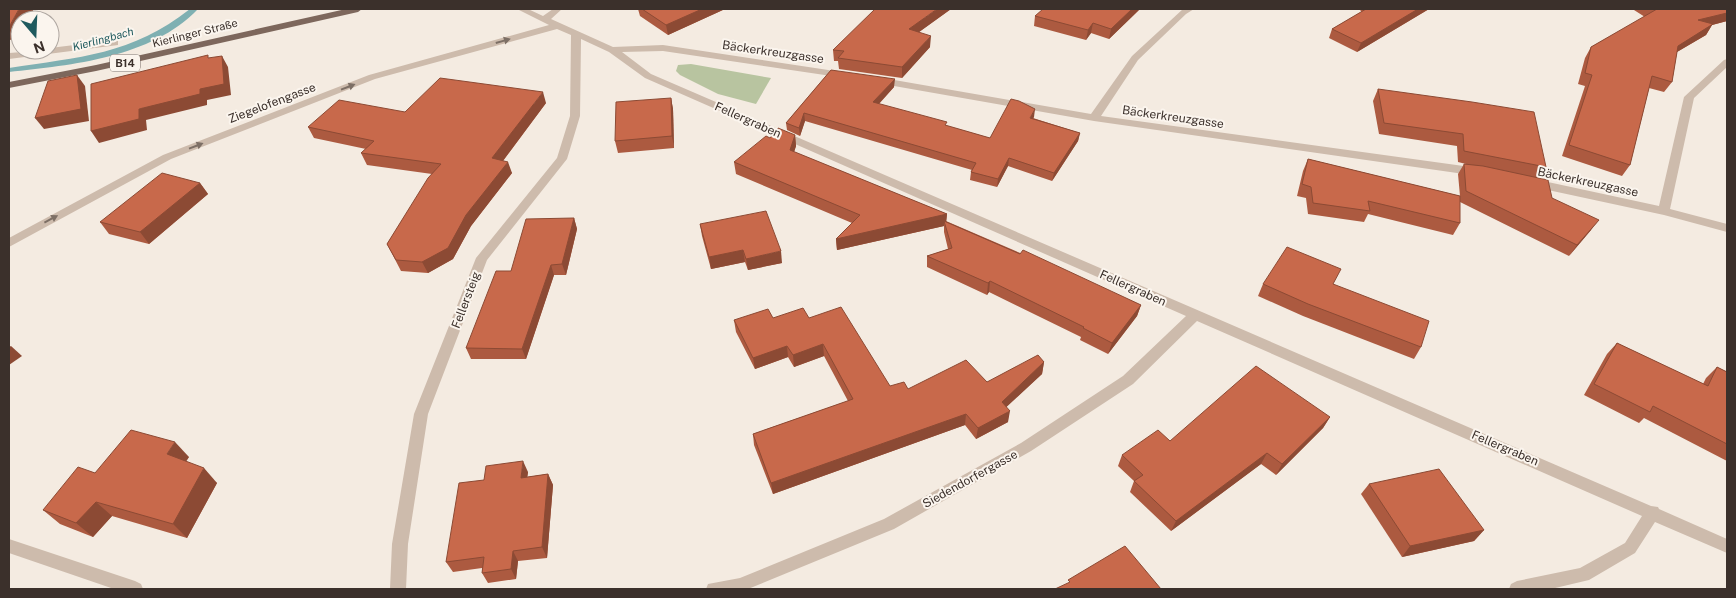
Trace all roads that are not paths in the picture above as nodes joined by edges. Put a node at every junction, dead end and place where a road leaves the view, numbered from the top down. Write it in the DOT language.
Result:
graph roads {
  1 [pos="358,9"];
  2 [pos="522,9"];
  3 [pos="558,9"];
  4 [pos="1190,9"];
  5 [pos="545,18"];
  6 [pos="560,25"];
  7 [pos="576,33"];
  8 [pos="116,43"];
  9 [pos="612,50"];
  10 [pos="9,56"];
  11 [pos="1727,62"];
  12 [pos="9,85"];
  13 [pos="1094,118"];
  14 [pos="1487,174"];
  15 [pos="1524,181"];
  16 [pos="1664,210"];
  17 [pos="1727,228"];
  18 [pos="9,243"];
  19 [pos="1195,315"];
  20 [pos="1653,512"];
  21 [pos="9,546"];
  22 [pos="1727,546"];
  23 [pos="135,589"];
  24 [pos="398,589"];
  25 [pos="714,589"];
  26 [pos="1517,589"];
  1 -- 12 [label="main road, Kierlinger Straße / B14"];
  2 -- 5 [label="street, Fellergraben"];
  3 -- 5 [label="street"];
  4 -- 13 [label="street"];
  5 -- 6 [label="street, Fellergraben"];
  6 -- 7 [label="street, Fellergraben"];
  18 -- 6 [label="street, Ziegelofengasse, one-way"];
  7 -- 9 [label="street, Fellergraben"];
  7 -- 24 [label="street, Fellersteig"];
  8 -- 10 [label="street"];
  9 -- 13 [label="street, Bäckerkreuzgasse"];
  9 -- 19 [label="street, Fellergraben"];
  11 -- 16 [label="street"];
  13 -- 14 [label="street, Bäckerkreuzgasse"];
  15 -- 16 [label="street, Bäckerkreuzgasse"];
  16 -- 17 [label="street, Bäckerkreuzgasse"];
  19 -- 20 [label="street, Fellergraben"];
  19 -- 25 [label="street, Siedendorfergasse"];
  20 -- 22 [label="street, Fellergraben"];
  20 -- 26 [label="street"];
  21 -- 23 [label="street"];
}
